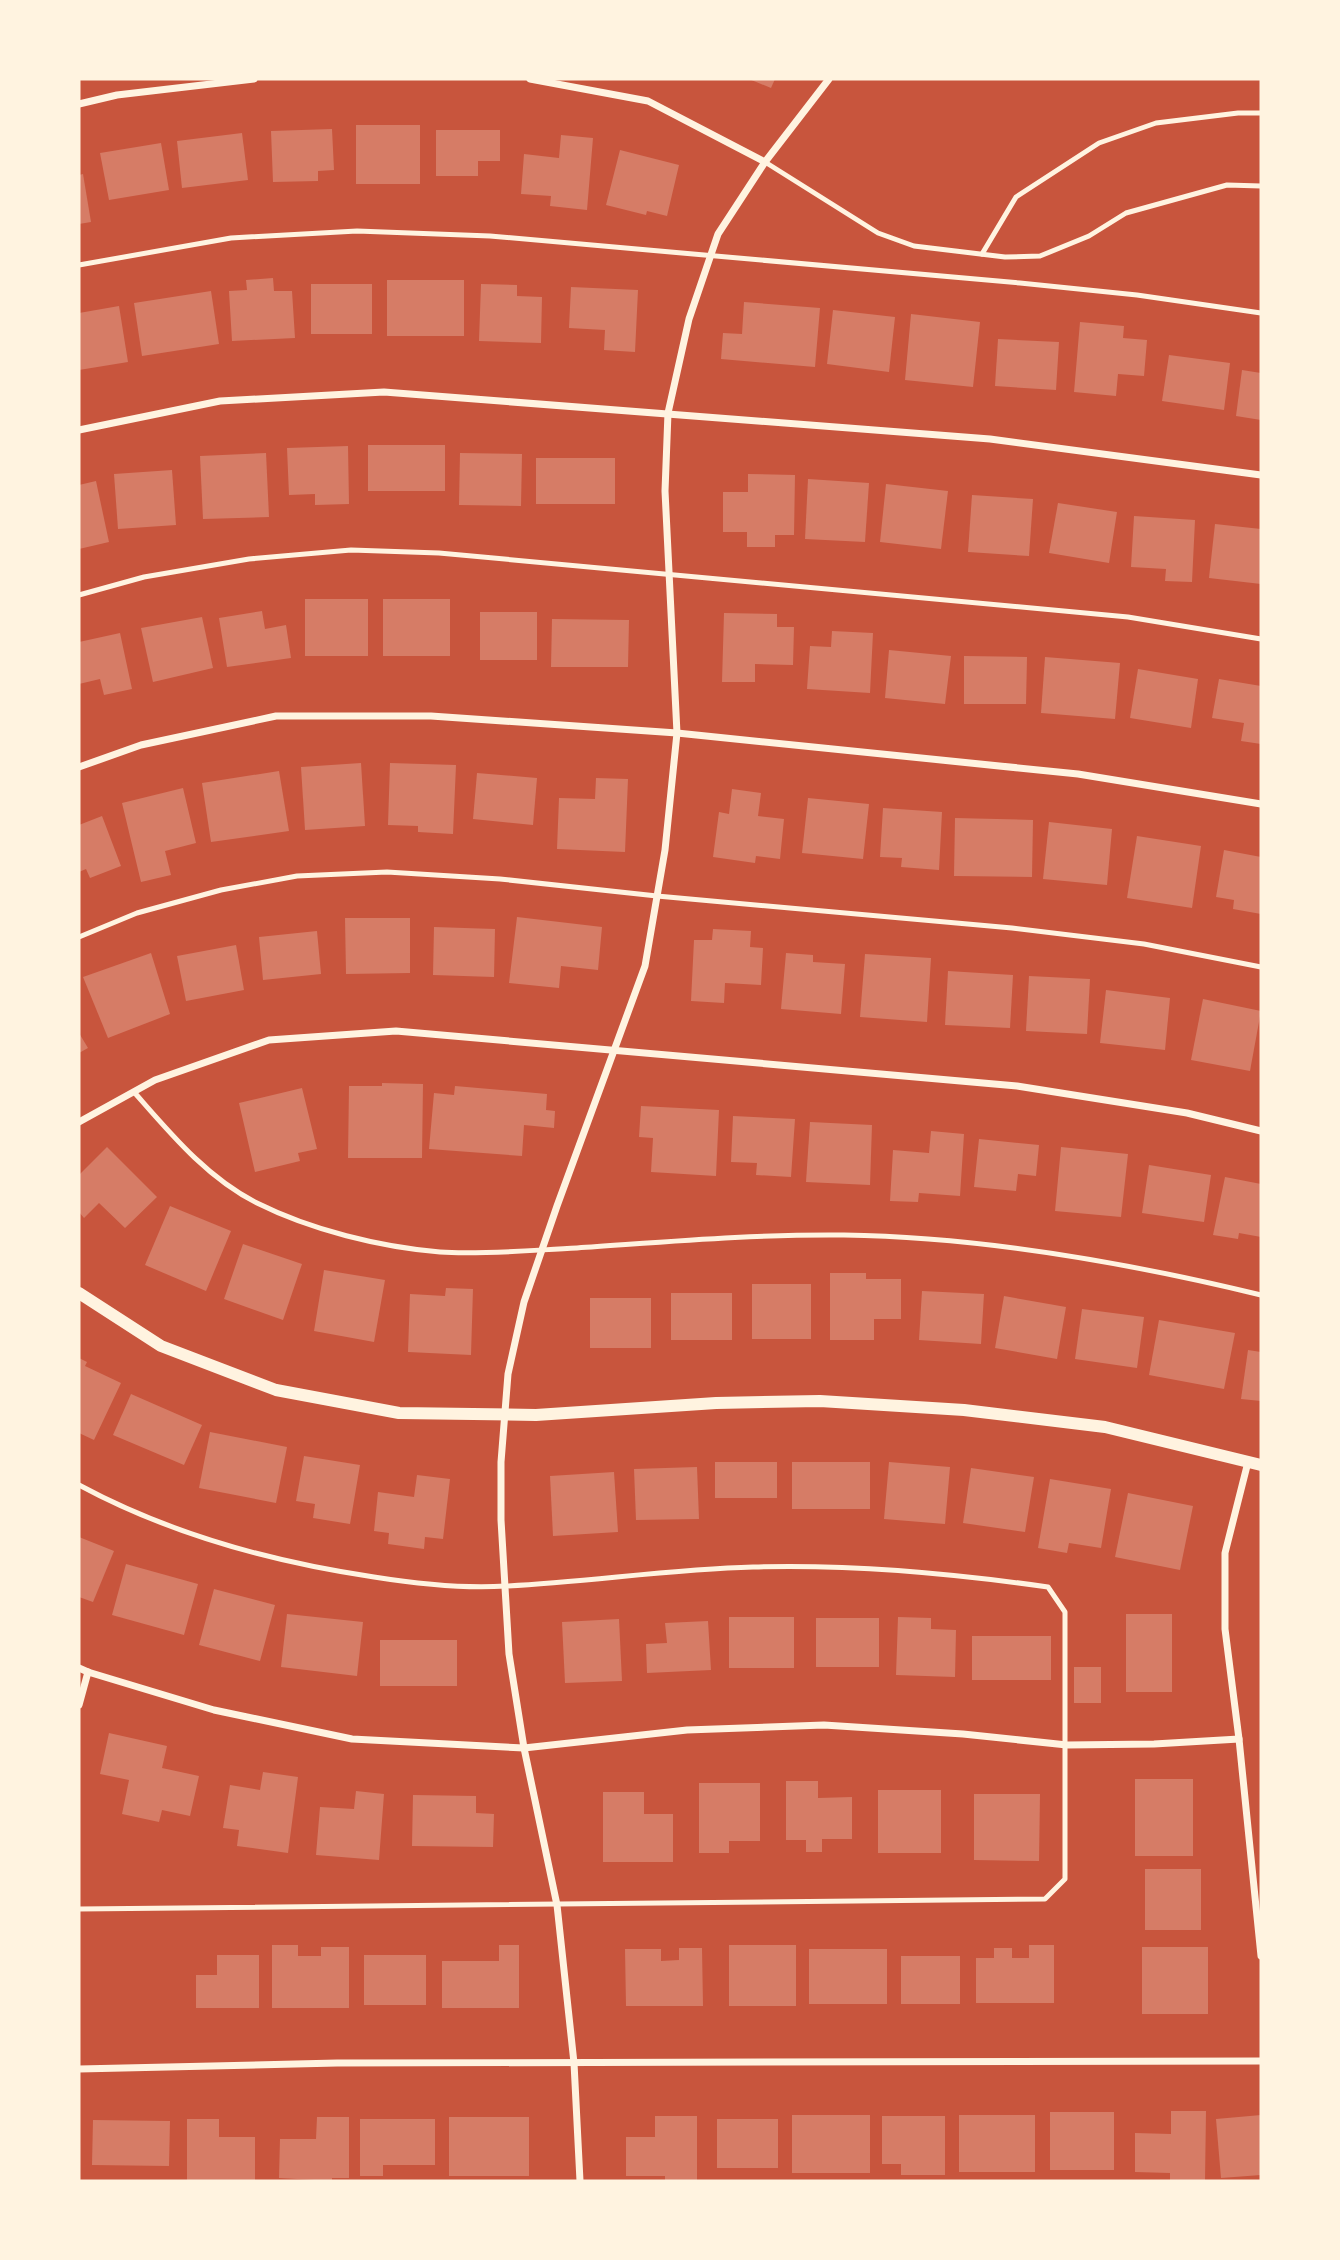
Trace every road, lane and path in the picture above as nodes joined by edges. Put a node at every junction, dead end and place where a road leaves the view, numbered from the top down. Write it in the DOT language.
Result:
graph roads {
  1 [pos="254,79"];
  2 [pos="530,79"];
  3 [pos="829,79"];
  4 [pos="79,104"];
  5 [pos="1261,113"];
  6 [pos="765,162"];
  7 [pos="1261,187"];
  8 [pos="982,254"];
  9 [pos="711,256"];
  10 [pos="79,265"];
  11 [pos="1261,313"];
  12 [pos="668,413"];
  13 [pos="79,430"];
  14 [pos="1261,475"];
  15 [pos="669,574"];
  16 [pos="79,596"];
  17 [pos="1261,639"];
  18 [pos="677,733"];
  19 [pos="79,766"];
  20 [pos="1261,804"];
  21 [pos="657,896"];
  22 [pos="79,937"];
  23 [pos="1261,967"];
  24 [pos="615,1051"];
  25 [pos="134,1092"];
  26 [pos="79,1122"];
  27 [pos="1261,1131"];
  28 [pos="542,1250"];
  29 [pos="79,1293"];
  30 [pos="1261,1295"];
  31 [pos="504,1416"];
  32 [pos="1255,1464"];
  33 [pos="79,1485"];
  34 [pos="504,1587"];
  35 [pos="79,1668"];
  36 [pos="88,1672"];
  37 [pos="79,1704"];
  38 [pos="1239,1740"];
  39 [pos="1067,1745"];
  40 [pos="524,1748"];
  41 [pos="557,1905"];
  42 [pos="79,1909"];
  43 [pos="1261,1956"];
  44 [pos="1261,2061"];
  45 [pos="574,2063"];
  46 [pos="79,2069"];
  47 [pos="580,2181"];
  1 -- 4 [label="street"];
  2 -- 6 [label="street"];
  3 -- 6 [label="street"];
  5 -- 8 [label="lane"];
  6 -- 8 [label="lane"];
  6 -- 9 [label="street"];
  7 -- 8 [label="lane"];
  9 -- 10 [label="lane"];
  9 -- 11 [label="lane"];
  9 -- 12 [label="street"];
  12 -- 13 [label="street"];
  12 -- 14 [label="street"];
  12 -- 15 [label="street"];
  15 -- 16 [label="lane"];
  15 -- 17 [label="lane"];
  15 -- 18 [label="street"];
  18 -- 19 [label="street"];
  18 -- 20 [label="street"];
  18 -- 21 [label="street"];
  21 -- 22 [label="lane"];
  21 -- 23 [label="lane"];
  21 -- 24 [label="street"];
  24 -- 25 [label="street"];
  24 -- 27 [label="street"];
  24 -- 28 [label="street"];
  25 -- 26 [label="street"];
  25 -- 28 [label="lane"];
  28 -- 30 [label="lane"];
  28 -- 31 [label="street"];
  29 -- 31 [label="street"];
  31 -- 32 [label="street"];
  31 -- 34 [label="street"];
  32 -- 38 [label="street"];
  33 -- 34 [label="lane"];
  34 -- 39 [label="lane"];
  34 -- 40 [label="street"];
  35 -- 36 [label="street"];
  36 -- 37 [label="street"];
  36 -- 40 [label="street"];
  38 -- 39 [label="street"];
  38 -- 43 [label="street"];
  39 -- 40 [label="street"];
  39 -- 41 [label="lane"];
  40 -- 41 [label="street"];
  41 -- 42 [label="lane"];
  41 -- 45 [label="street"];
  44 -- 45 [label="street"];
  45 -- 46 [label="street"];
  45 -- 47 [label="street"];
}
